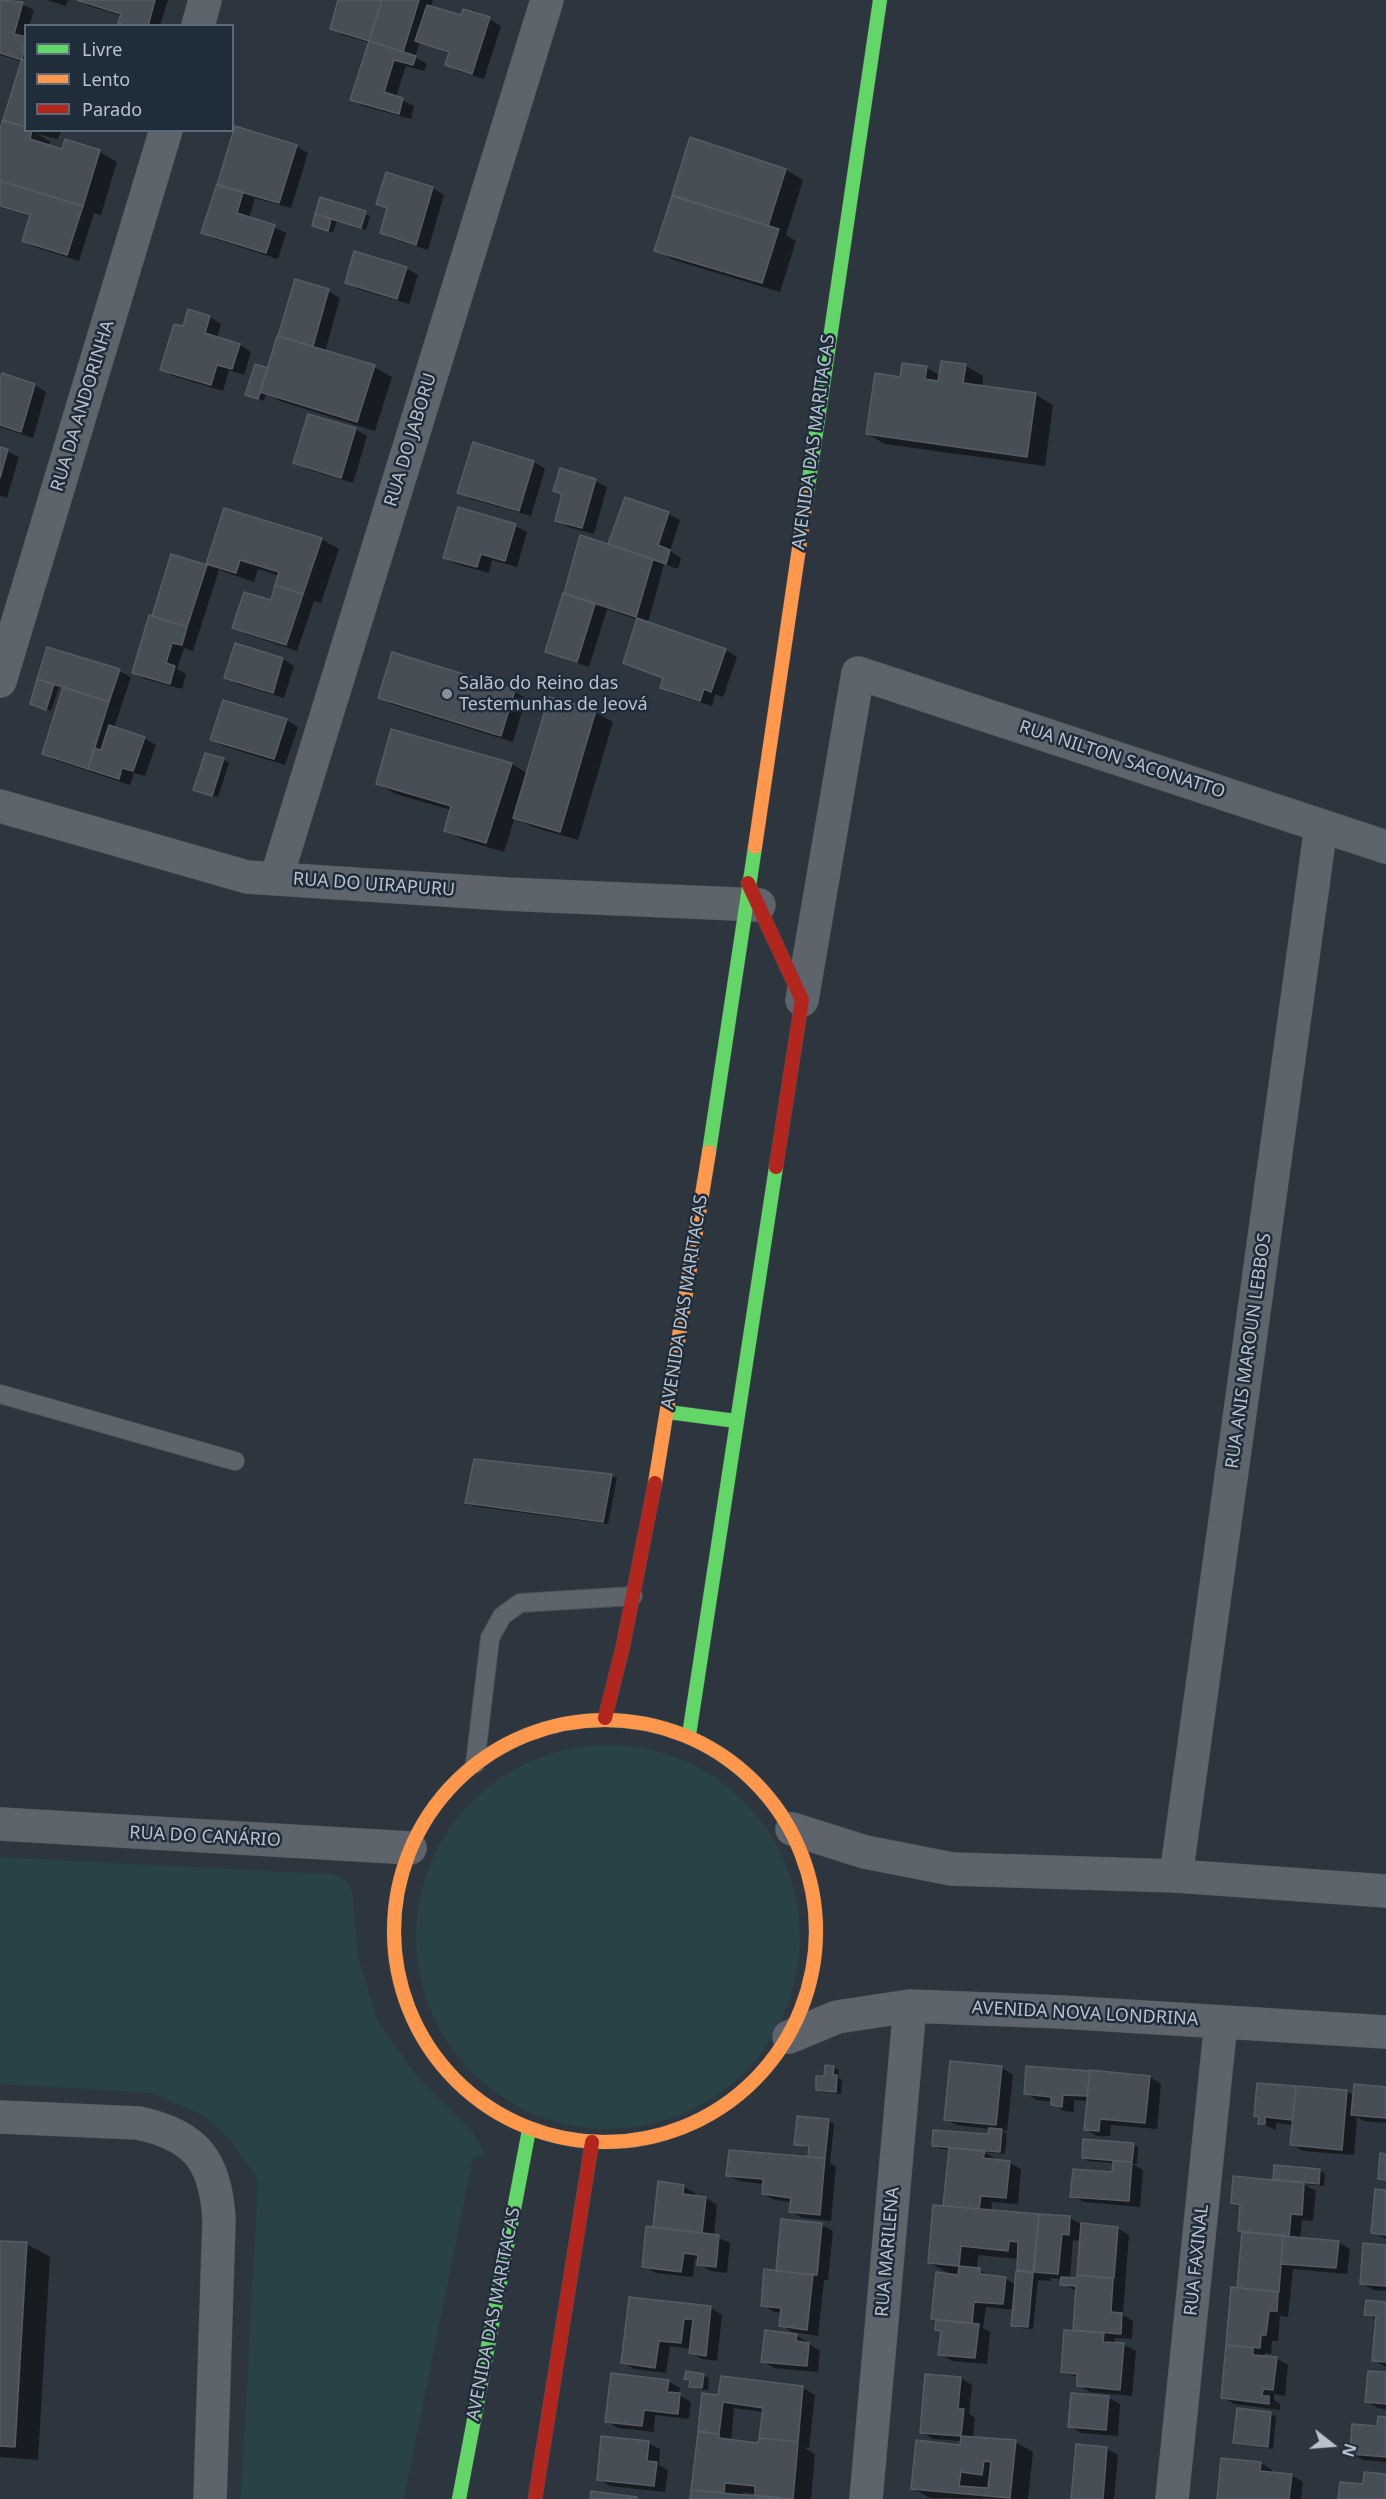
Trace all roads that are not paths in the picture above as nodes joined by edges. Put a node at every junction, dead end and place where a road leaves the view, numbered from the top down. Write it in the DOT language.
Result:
graph roads {
  1 [pos="205,0"];
  2 [pos="547,0"];
  3 [pos="879,0"];
  4 [pos="199,24"];
  5 [pos="165,132"];
  6 [pos="0,681"];
  7 [pos="0,806"];
  8 [pos="1322,826"];
  9 [pos="1386,847"];
  10 [pos="276,879"];
  11 [pos="751,897"];
  12 [pos="802,1000"];
  13 [pos="0,1394"];
  14 [pos="668,1412"];
  15 [pos="736,1421"];
  16 [pos="235,1461"];
  17 [pos="633,1596"];
  18 [pos="605,1718"];
  19 [pos="688,1735"];
  20 [pos="475,1764"];
  21 [pos="0,1824"];
  22 [pos="792,1829"];
  23 [pos="410,1848"];
  24 [pos="1176,1876"];
  25 [pos="1386,1890"];
  26 [pos="910,2006"];
  27 [pos="1221,2022"];
  28 [pos="1386,2032"];
  29 [pos="789,2037"];
  30 [pos="0,2117"];
  31 [pos="529,2130"];
  32 [pos="592,2142"];
  33 [pos="210,2499"];
  34 [pos="459,2499"];
  35 [pos="535,2499"];
  36 [pos="866,2499"];
  37 [pos="1172,2499"];
  1 -- 4 [label="street"];
  2 -- 10 [label="street, RUA DO JABORU"];
  3 -- 11 [label="street, AVENIDA DAS MARITACAS"];
  5 -- 6 [label="street, RUA DA ANDORINHA"];
  7 -- 10 [label="street, RUA DO UIRAPURU"];
  8 -- 9 [label="street, RUA NILTON SACONATTO"];
  8 -- 12 [label="street, RUA NILTON SACONATTO"];
  8 -- 24 [label="street, RUA ANIS MAROUN LEBBOS"];
  10 -- 11 [label="street, RUA DO UIRAPURU"];
  11 -- 12 [label="street"];
  11 -- 14 [label="street, AVENIDA DAS MARITACAS"];
  12 -- 15 [label="street"];
  13 -- 16 [label="lane"];
  14 -- 15 [label="street"];
  14 -- 17 [label="street, AVENIDA DAS MARITACAS"];
  15 -- 19 [label="street"];
  17 -- 18 [label="street, AVENIDA DAS MARITACAS"];
  17 -- 20 [label="lane"];
  18 -- 19 [label="street"];
  18 -- 20 [label="street"];
  19 -- 22 [label="street"];
  20 -- 23 [label="street"];
  21 -- 23 [label="street, RUA DO CANÁRIO"];
  22 -- 24 [label="street"];
  22 -- 29 [label="street"];
  23 -- 31 [label="street"];
  24 -- 25 [label="street"];
  26 -- 27 [label="street, AVENIDA NOVA LONDRINA"];
  26 -- 29 [label="street, AVENIDA NOVA LONDRINA"];
  26 -- 36 [label="street, RUA MARILENA"];
  27 -- 28 [label="street, AVENIDA NOVA LONDRINA"];
  27 -- 37 [label="street, RUA FAXINAL"];
  29 -- 32 [label="street"];
  30 -- 33 [label="street"];
  31 -- 32 [label="street"];
  31 -- 34 [label="street, AVENIDA DAS MARITACAS"];
  32 -- 35 [label="street"];
}
